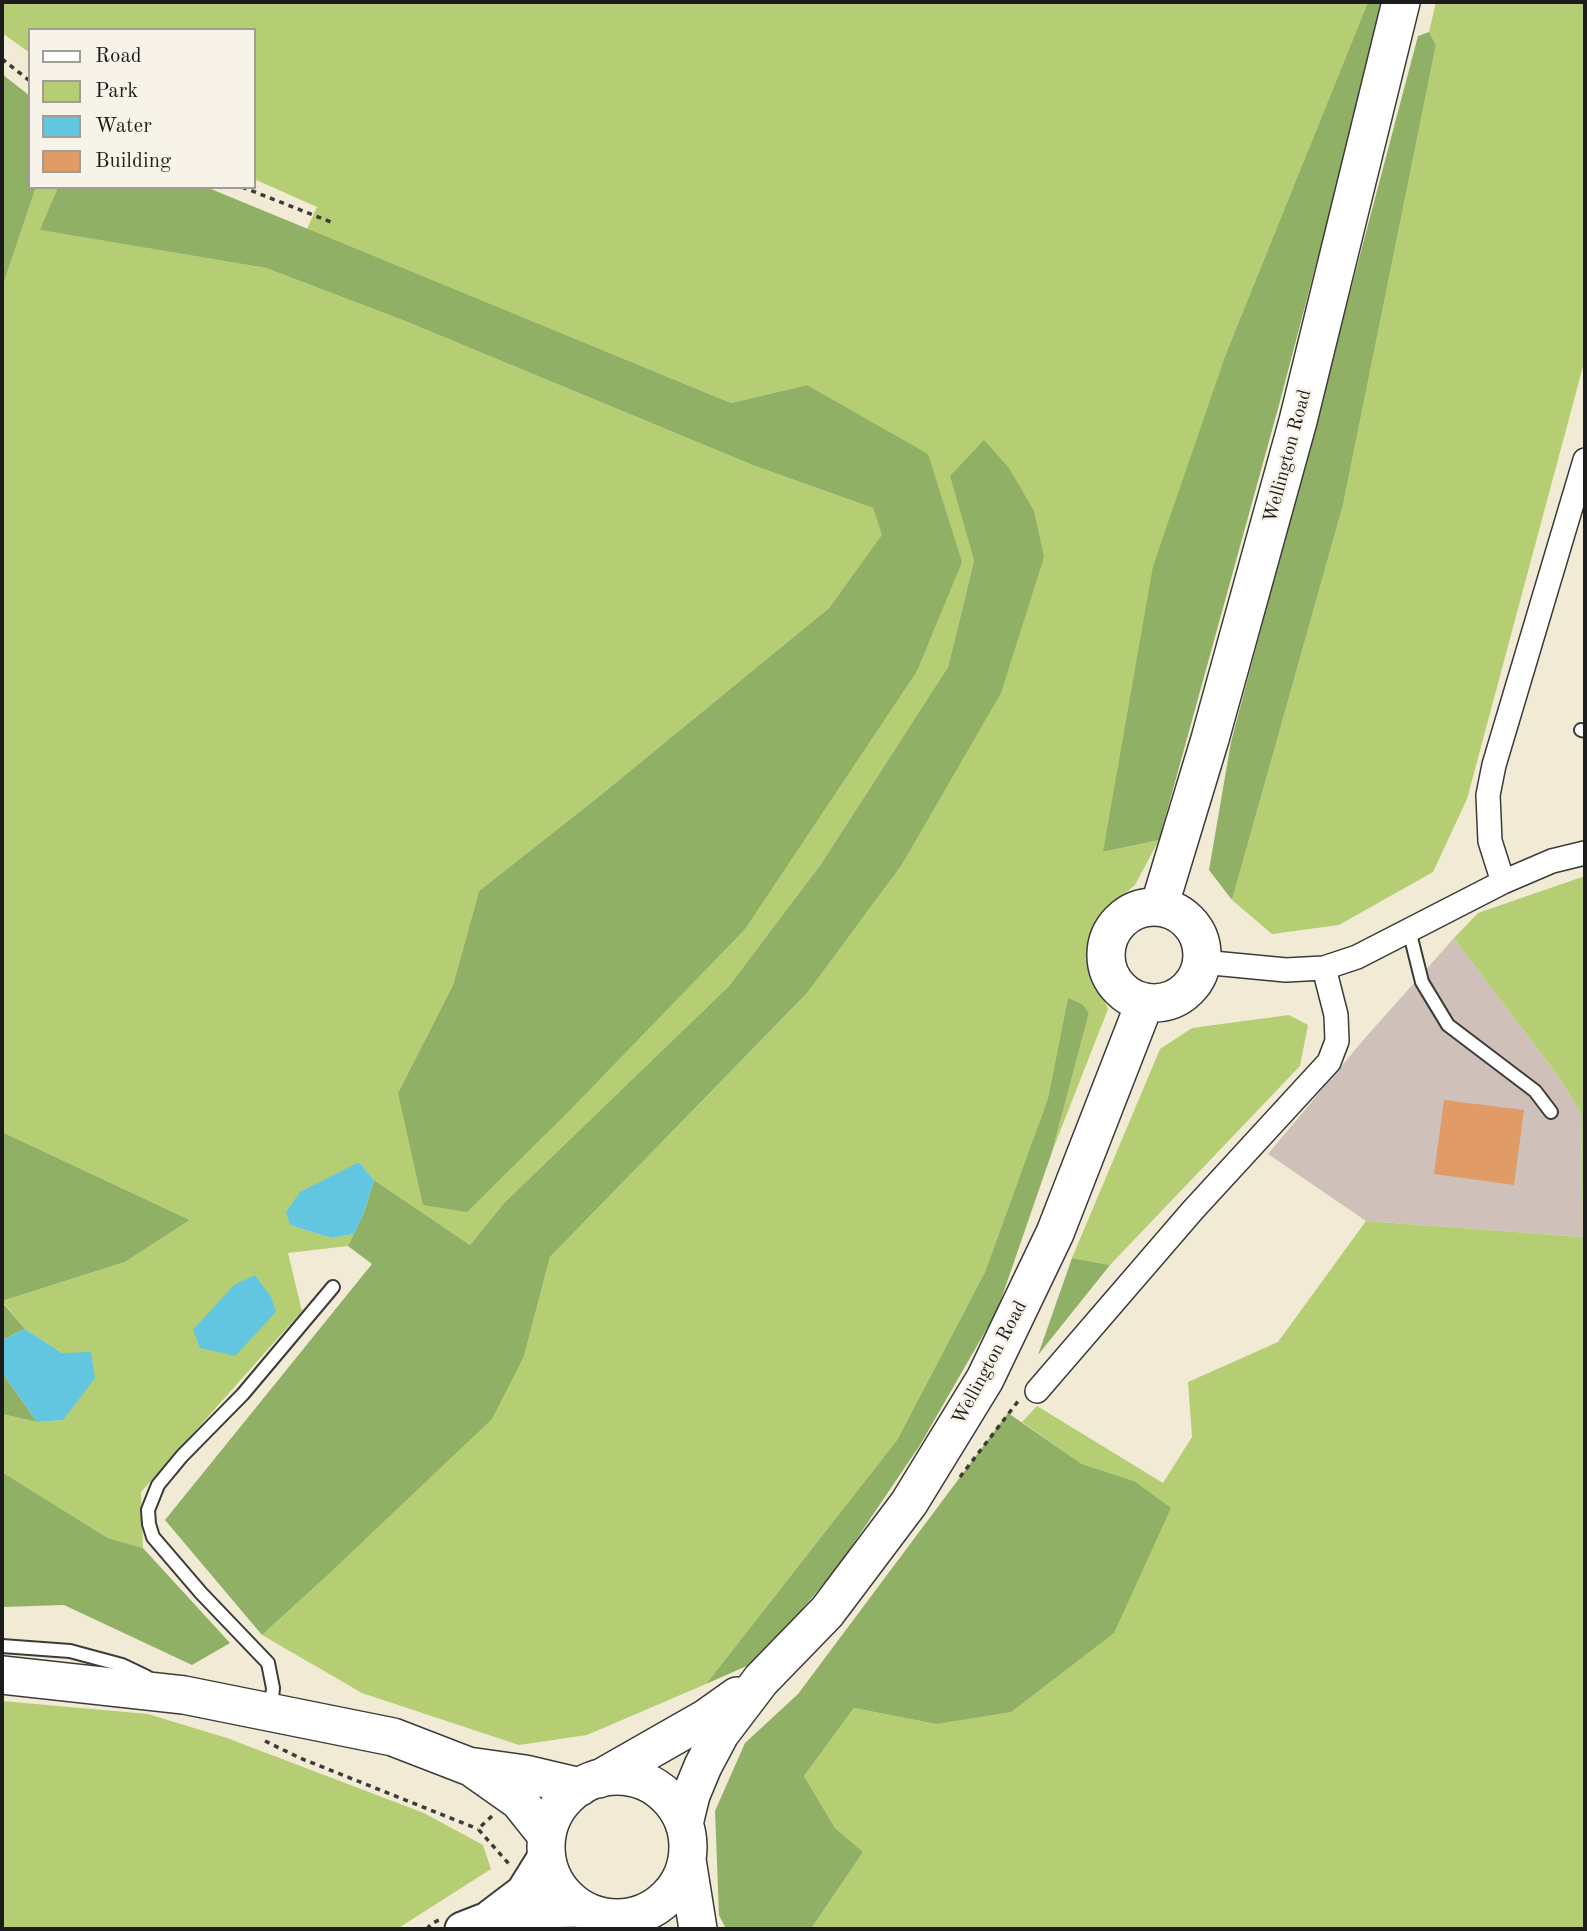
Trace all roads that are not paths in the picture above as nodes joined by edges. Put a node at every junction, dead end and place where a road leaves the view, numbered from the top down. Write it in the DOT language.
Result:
graph roads {
  1 [pos="1401,2"];
  2 [pos="1585,460"];
  3 [pos="1585,853"];
  4 [pos="1503,883"];
  5 [pos="1159,907"];
  6 [pos="1409,930"];
  7 [pos="1202,962"];
  8 [pos="1324,968"];
  9 [pos="1145,1002"];
  10 [pos="1551,1112"];
  11 [pos="333,1287"];
  12 [pos="1037,1391"];
  13 [pos="2,1646"];
  14 [pos="2,1675"];
  15 [pos="761,1680"];
  16 [pos="184,1695"];
  17 [pos="259,1710"];
  18 [pos="468,1766"];
  19 [pos="589,1783"];
  20 [pos="684,1824"];
  21 [pos="546,1846"];
  22 [pos="687,1860"];
  23 [pos="583,1910"];
  24 [pos="633,1924"];
  25 [pos="474,1925"];
  26 [pos="698,1929"];
  1 -- 5 [label="main road, Wellington Road"];
  2 -- 4 [label="street"];
  3 -- 4 [label="street"];
  4 -- 6 [label="street"];
  5 -- 7 [label="main road"];
  5 -- 9 [label="main road"];
  6 -- 8 [label="street"];
  6 -- 10 [label="lane"];
  7 -- 8 [label="street"];
  7 -- 9 [label="main road"];
  8 -- 12 [label="street"];
  9 -- 15 [label="main road, Wellington Road"];
  11 -- 17 [label="lane"];
  13 -- 16 [label="lane"];
  14 -- 16 [label="main road"];
  15 -- 19 [label="main road, Wellington Road"];
  15 -- 20 [label="main road, Wellington Road"];
  16 -- 17 [label="main road"];
  17 -- 18 [label="main road"];
  18 -- 19 [label="main road"];
  18 -- 21 [label="main road"];
  19 -- 20 [label="main road"];
  19 -- 21 [label="main road"];
  20 -- 22 [label="main road"];
  21 -- 23 [label="main road"];
  21 -- 25 [label="street"];
  22 -- 24 [label="main road"];
  22 -- 26 [label="main road"];
  23 -- 24 [label="main road"];
  23 -- 25 [label="street"];
}
